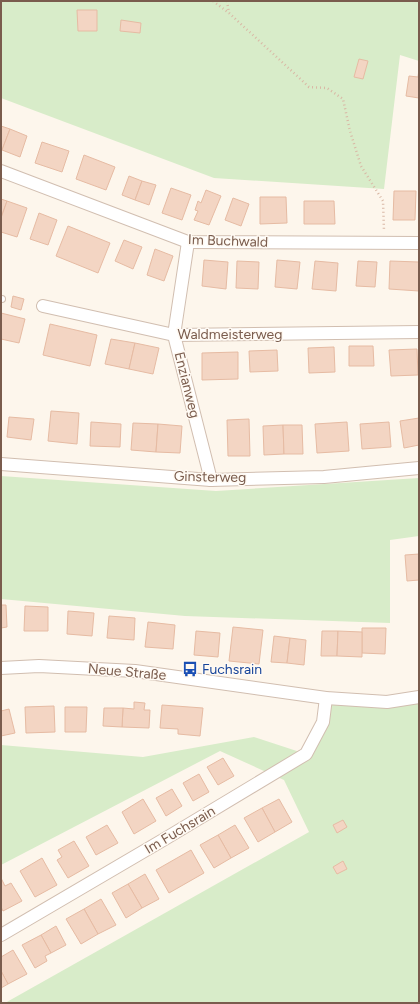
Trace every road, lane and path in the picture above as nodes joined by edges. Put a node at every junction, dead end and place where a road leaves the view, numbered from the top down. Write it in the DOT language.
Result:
graph roads {
  1 [pos="213,1"];
  2 [pos="227,1"];
  3 [pos="229,13"];
  4 [pos="1,171"];
  5 [pos="188,242"];
  6 [pos="385,243"];
  7 [pos="419,243"];
  8 [pos="43,306"];
  9 [pos="419,332"];
  10 [pos="174,335"];
  11 [pos="1,464"];
  12 [pos="419,468"];
  13 [pos="211,480"];
  14 [pos="1,668"];
  15 [pos="419,697"];
  16 [pos="326,698"];
  17 [pos="1,935"];
  1 -- 3 [label="path"];
  2 -- 3 [label="path"];
  3 -- 6 [label="path"];
  4 -- 5 [label="street, Im Buchwald"];
  5 -- 6 [label="street, Im Buchwald"];
  5 -- 10 [label="street, Enzianweg"];
  6 -- 7 [label="street, Im Buchwald"];
  8 -- 10 [label="street, Waldmeisterweg"];
  9 -- 10 [label="street, Waldmeisterweg"];
  10 -- 13 [label="street, Enzianweg"];
  11 -- 13 [label="street, Ginsterweg"];
  12 -- 13 [label="street, Ginsterweg"];
  14 -- 16 [label="street, Neue Straße"];
  15 -- 16 [label="street, Neue Straße"];
  16 -- 17 [label="street, Im Fuchsrain"];
}
